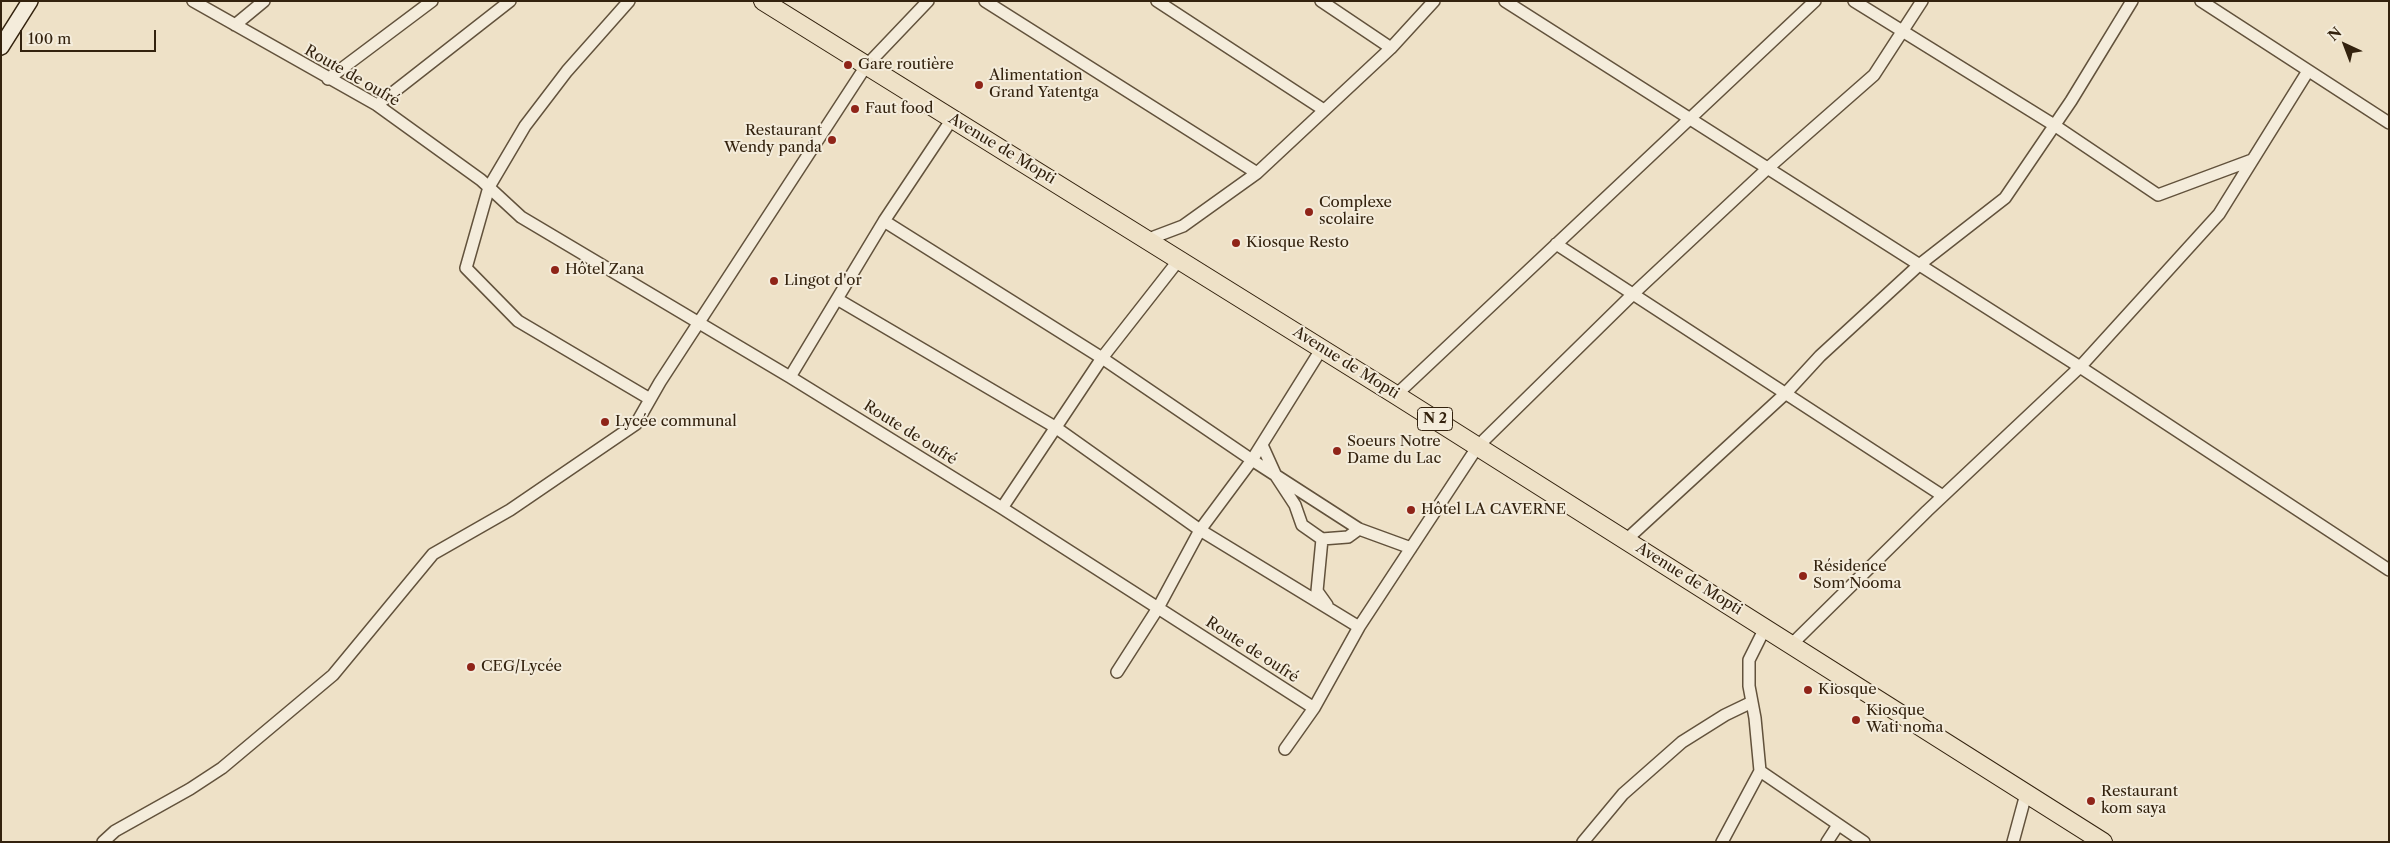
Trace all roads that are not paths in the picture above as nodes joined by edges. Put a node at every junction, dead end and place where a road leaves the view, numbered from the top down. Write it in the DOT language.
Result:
graph roads {
  1 [pos="30,1"];
  2 [pos="193,1"];
  3 [pos="264,1"];
  4 [pos="432,1"];
  5 [pos="510,1"];
  6 [pos="629,1"];
  7 [pos="764,1"];
  8 [pos="928,1"];
  9 [pos="985,1"];
  10 [pos="1157,1"];
  11 [pos="1321,1"];
  12 [pos="1434,1"];
  13 [pos="1505,1"];
  14 [pos="1816,1"];
  15 [pos="1854,1"];
  16 [pos="1922,1"];
  17 [pos="2132,1"];
  18 [pos="2201,1"];
  19 [pos="234,25"];
  20 [pos="1902,31"];
  21 [pos="1,47"];
  22 [pos="1391,48"];
  23 [pos="866,66"];
  24 [pos="2308,71"];
  25 [pos="328,79"];
  26 [pos="377,106"];
  27 [pos="1324,110"];
  28 [pos="952,119"];
  29 [pos="1691,119"];
  30 [pos="2389,123"];
  31 [pos="2054,125"];
  32 [pos="2252,160"];
  33 [pos="1768,168"];
  34 [pos="1257,173"];
  35 [pos="489,187"];
  36 [pos="884,221"];
  37 [pos="1146,240"];
  38 [pos="1556,244"];
  39 [pos="1178,261"];
  40 [pos="1919,265"];
  41 [pos="1633,294"];
  42 [pos="837,299"];
  43 [pos="698,323"];
  44 [pos="1322,348"];
  45 [pos="1102,358"];
  46 [pos="2080,367"];
  47 [pos="790,377"];
  48 [pos="1786,394"];
  49 [pos="1396,395"];
  50 [pos="650,399"];
  51 [pos="1055,427"];
  52 [pos="1262,446"];
  53 [pos="1478,446"];
  54 [pos="1252,460"];
  55 [pos="1276,476"];
  56 [pos="1943,496"];
  57 [pos="1002,508"];
  58 [pos="1359,528"];
  59 [pos="1200,530"];
  60 [pos="1322,539"];
  61 [pos="1626,540"];
  62 [pos="1412,548"];
  63 [pos="2389,570"];
  64 [pos="1158,608"];
  65 [pos="1330,610"];
  66 [pos="1766,626"];
  67 [pos="1359,627"];
  68 [pos="1792,644"];
  69 [pos="1117,672"];
  70 [pos="1752,702"];
  71 [pos="1314,708"];
  72 [pos="1284,749"];
  73 [pos="1760,771"];
  74 [pos="2026,794"];
  75 [pos="1838,825"];
  76 [pos="2016,830"];
  77 [pos="103,842"];
  78 [pos="1582,842"];
  79 [pos="1722,842"];
  80 [pos="1827,842"];
  81 [pos="1864,842"];
  82 [pos="2013,842"];
  83 [pos="2021,842"];
  84 [pos="2103,842"];
  1 -- 21 [label="street"];
  2 -- 19 [label="street, Route de oufré"];
  3 -- 19 [label="street"];
  4 -- 25 [label="street"];
  5 -- 26 [label="street"];
  6 -- 35 [label="street"];
  7 -- 23 [label="main road, Avenue de Mopti / N 2"];
  8 -- 23 [label="street"];
  9 -- 34 [label="street"];
  10 -- 27 [label="street"];
  11 -- 22 [label="street"];
  12 -- 22 [label="street"];
  13 -- 29 [label="street"];
  14 -- 29 [label="street"];
  15 -- 20 [label="street"];
  16 -- 20 [label="street"];
  17 -- 31 [label="street"];
  18 -- 24 [label="street"];
  19 -- 25 [label="street, Route de oufré"];
  20 -- 31 [label="street"];
  20 -- 33 [label="street"];
  22 -- 27 [label="street"];
  23 -- 28 [label="main road, Avenue de Mopti / N 2"];
  23 -- 43 [label="street"];
  24 -- 30 [label="street"];
  24 -- 32 [label="street"];
  25 -- 26 [label="street, Route de oufré"];
  26 -- 35 [label="street, Route de oufré"];
  27 -- 34 [label="street"];
  28 -- 36 [label="street"];
  28 -- 37 [label="main road, Avenue de Mopti / N 2"];
  29 -- 33 [label="street"];
  29 -- 38 [label="street"];
  31 -- 32 [label="street"];
  31 -- 40 [label="street"];
  32 -- 46 [label="street"];
  33 -- 40 [label="street"];
  33 -- 41 [label="street"];
  34 -- 37 [label="street"];
  35 -- 43 [label="street, Route de oufré"];
  35 -- 50 [label="street"];
  36 -- 42 [label="street"];
  36 -- 45 [label="street"];
  37 -- 39 [label="main road, Avenue de Mopti / N 2"];
  38 -- 41 [label="street"];
  38 -- 49 [label="street"];
  39 -- 44 [label="main road, Avenue de Mopti / N 2"];
  39 -- 45 [label="street"];
  40 -- 46 [label="street"];
  40 -- 48 [label="street"];
  41 -- 48 [label="street"];
  41 -- 53 [label="street"];
  42 -- 47 [label="street"];
  42 -- 51 [label="street"];
  43 -- 47 [label="street, Route de oufré"];
  43 -- 50 [label="street"];
  44 -- 49 [label="main road, Avenue de Mopti / N 2"];
  44 -- 52 [label="street"];
  45 -- 51 [label="street"];
  45 -- 54 [label="street"];
  46 -- 56 [label="street"];
  46 -- 63 [label="street"];
  47 -- 57 [label="street, Route de oufré"];
  48 -- 56 [label="street"];
  48 -- 61 [label="street"];
  49 -- 53 [label="main road, Avenue de Mopti / N 2"];
  50 -- 77 [label="street"];
  51 -- 57 [label="street"];
  51 -- 59 [label="street"];
  52 -- 54 [label="street"];
  52 -- 55 [label="street"];
  53 -- 61 [label="main road, Avenue de Mopti / N 2"];
  53 -- 62 [label="street"];
  54 -- 55 [label="street"];
  54 -- 59 [label="street"];
  55 -- 58 [label="street"];
  55 -- 60 [label="street"];
  56 -- 68 [label="street"];
  57 -- 64 [label="street, Route de oufré"];
  58 -- 60 [label="street"];
  58 -- 62 [label="street"];
  59 -- 64 [label="street"];
  59 -- 65 [label="street"];
  60 -- 65 [label="street"];
  61 -- 66 [label="main road, Avenue de Mopti / N 2"];
  62 -- 67 [label="street"];
  64 -- 69 [label="street"];
  64 -- 71 [label="street, Route de oufré"];
  65 -- 67 [label="street"];
  66 -- 68 [label="main road, Avenue de Mopti / N 2"];
  66 -- 70 [label="street"];
  67 -- 71 [label="street"];
  68 -- 74 [label="main road, Avenue de Mopti / N 2"];
  70 -- 73 [label="street"];
  70 -- 78 [label="street"];
  71 -- 72 [label="street"];
  73 -- 75 [label="street"];
  73 -- 79 [label="street"];
  74 -- 76 [label="street"];
  74 -- 84 [label="main road, Avenue de Mopti / N 2"];
  75 -- 80 [label="street"];
  75 -- 81 [label="street"];
  76 -- 82 [label="street"];
  76 -- 83 [label="street"];
}
